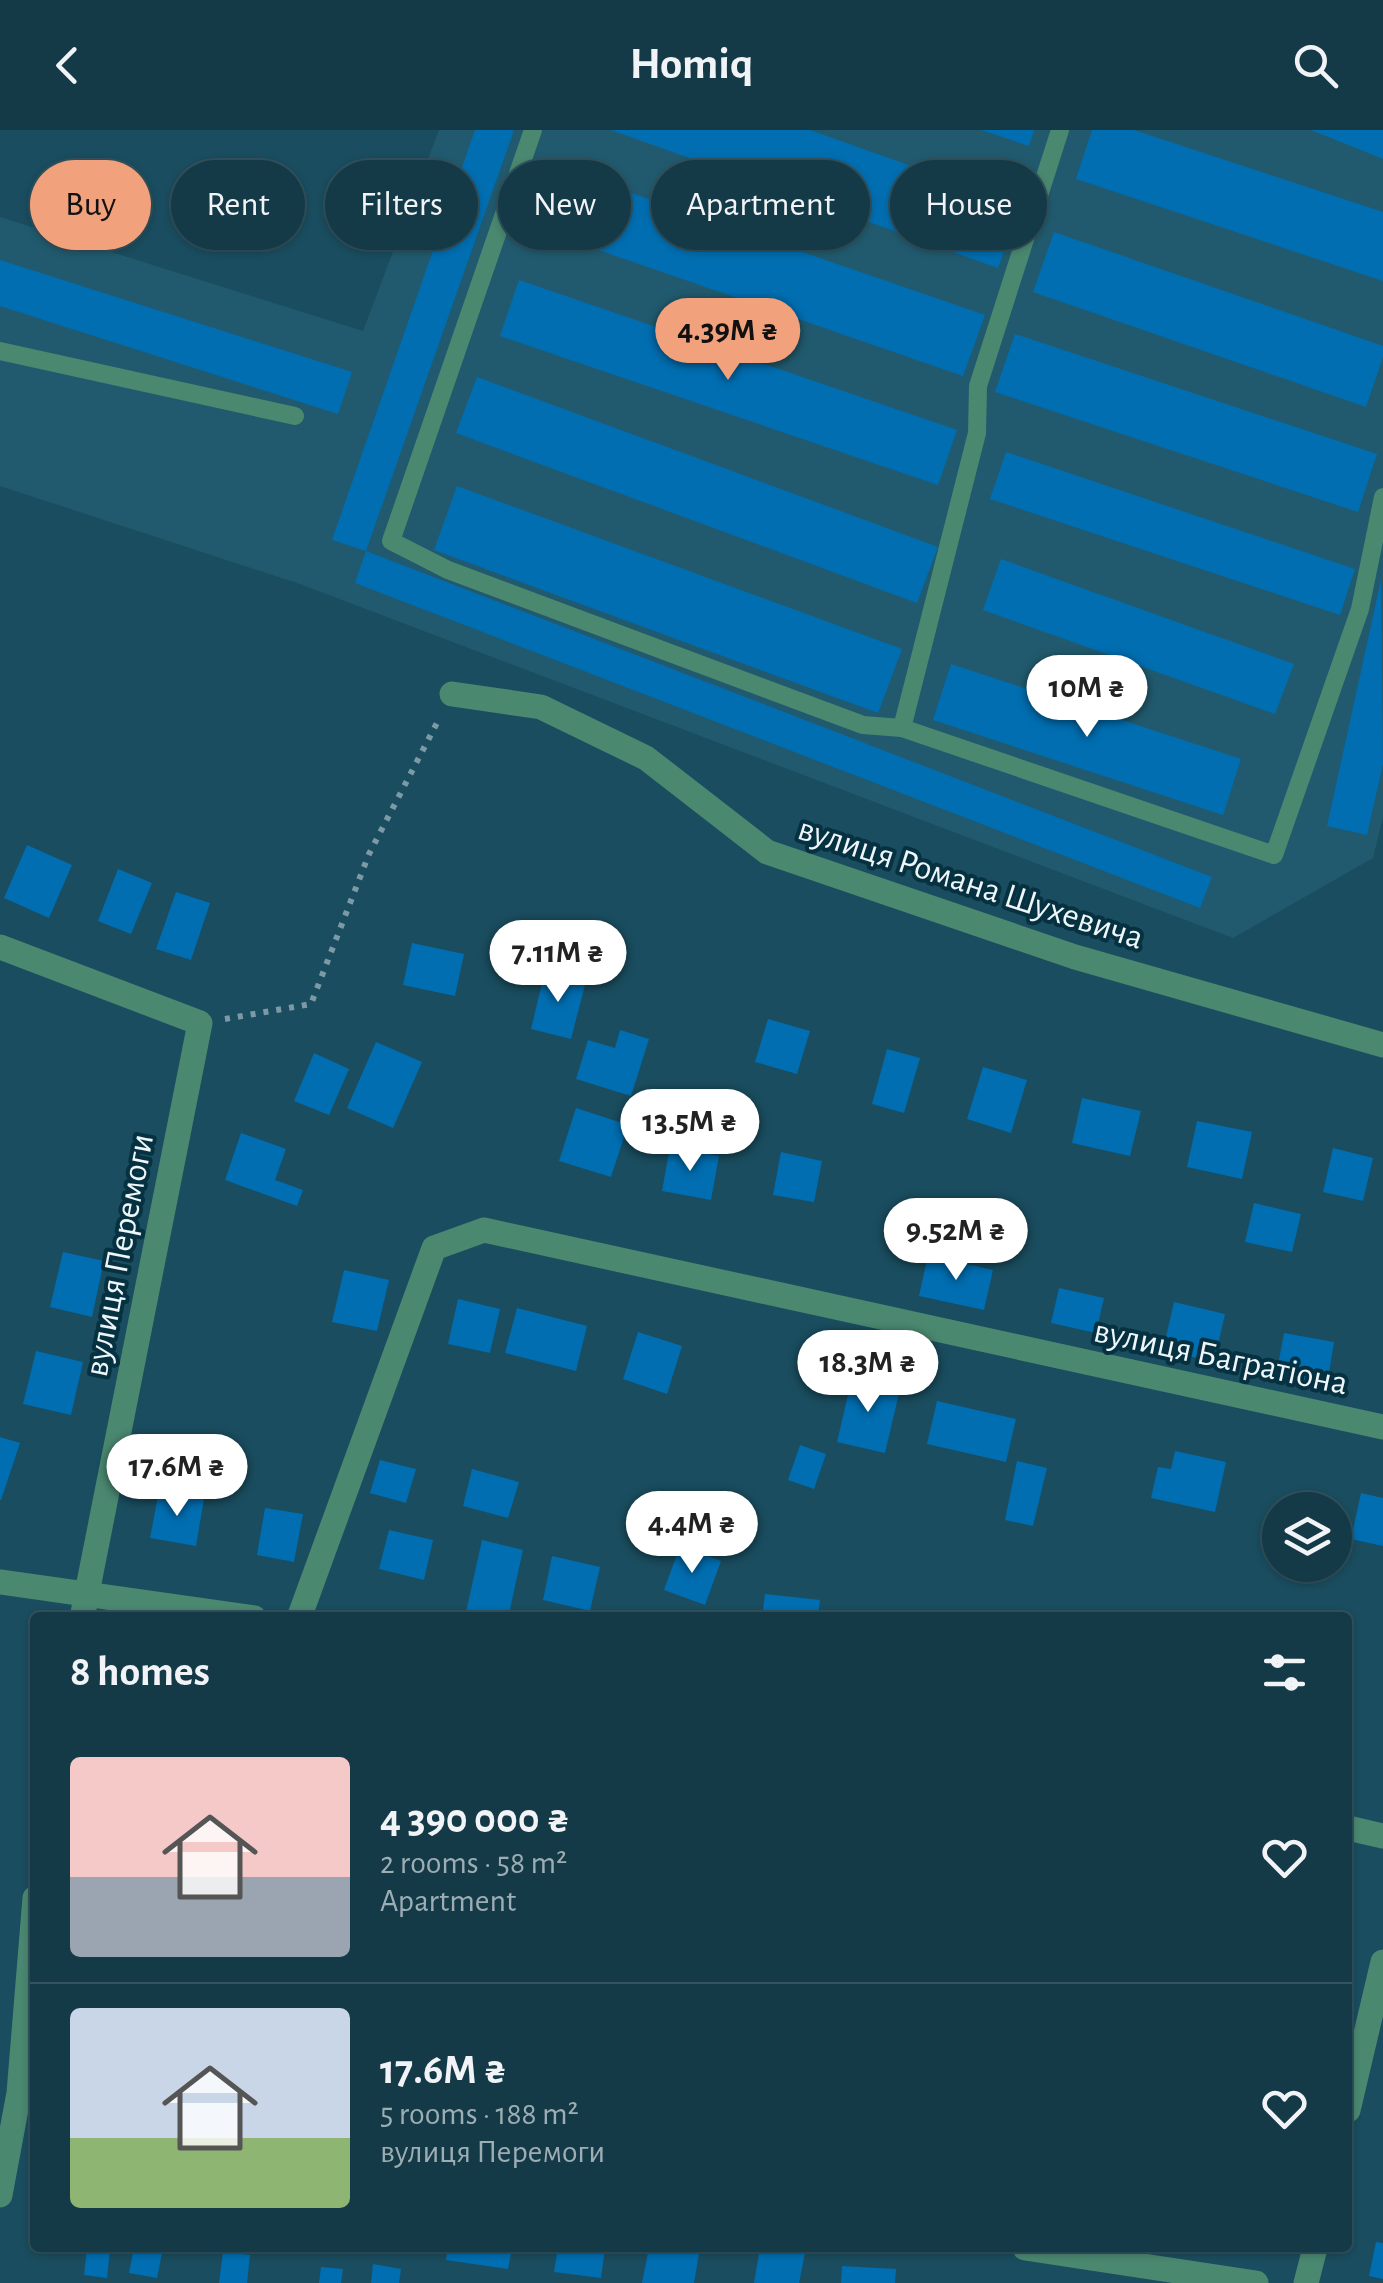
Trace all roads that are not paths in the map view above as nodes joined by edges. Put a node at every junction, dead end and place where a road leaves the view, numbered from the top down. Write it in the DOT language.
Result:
graph roads {
  1 [pos="533,130"];
  2 [pos="1060,130"];
  3 [pos="0,351"];
  4 [pos="295,416"];
  5 [pos="1383,497"];
  6 [pos="452,694"];
  7 [pos="902,728"];
  8 [pos="0,946"];
  9 [pos="1383,1045"];
  10 [pos="1383,1428"];
  11 [pos="0,1582"];
  12 [pos="85,1606"];
  13 [pos="170,1612"];
  14 [pos="301,1612"];
  15 [pos="1352,1829"];
  16 [pos="1383,1836"];
  17 [pos="1383,1962"];
  18 [pos="30,2020"];
  19 [pos="1352,2093"];
  20 [pos="27,2094"];
  21 [pos="0,2195"];
  22 [pos="1051,2252"];
  23 [pos="1313,2252"];
  24 [pos="1256,2283"];
  25 [pos="1306,2283"];
  1 -- 7 [label="lane"];
  2 -- 7 [label="lane"];
  3 -- 4 [label="lane"];
  5 -- 7 [label="lane"];
  6 -- 9 [label="street, вулиця Романа Шухевича"];
  8 -- 12 [label="street, вулиця Перемоги"];
  10 -- 14 [label="street, вулиця Багратіона"];
  11 -- 12 [label="street"];
  12 -- 13 [label="street"];
  15 -- 16 [label="street"];
  17 -- 19 [label="street"];
  18 -- 20 [label="street"];
  20 -- 21 [label="street"];
  22 -- 24 [label="street"];
  23 -- 25 [label="street"];
}
